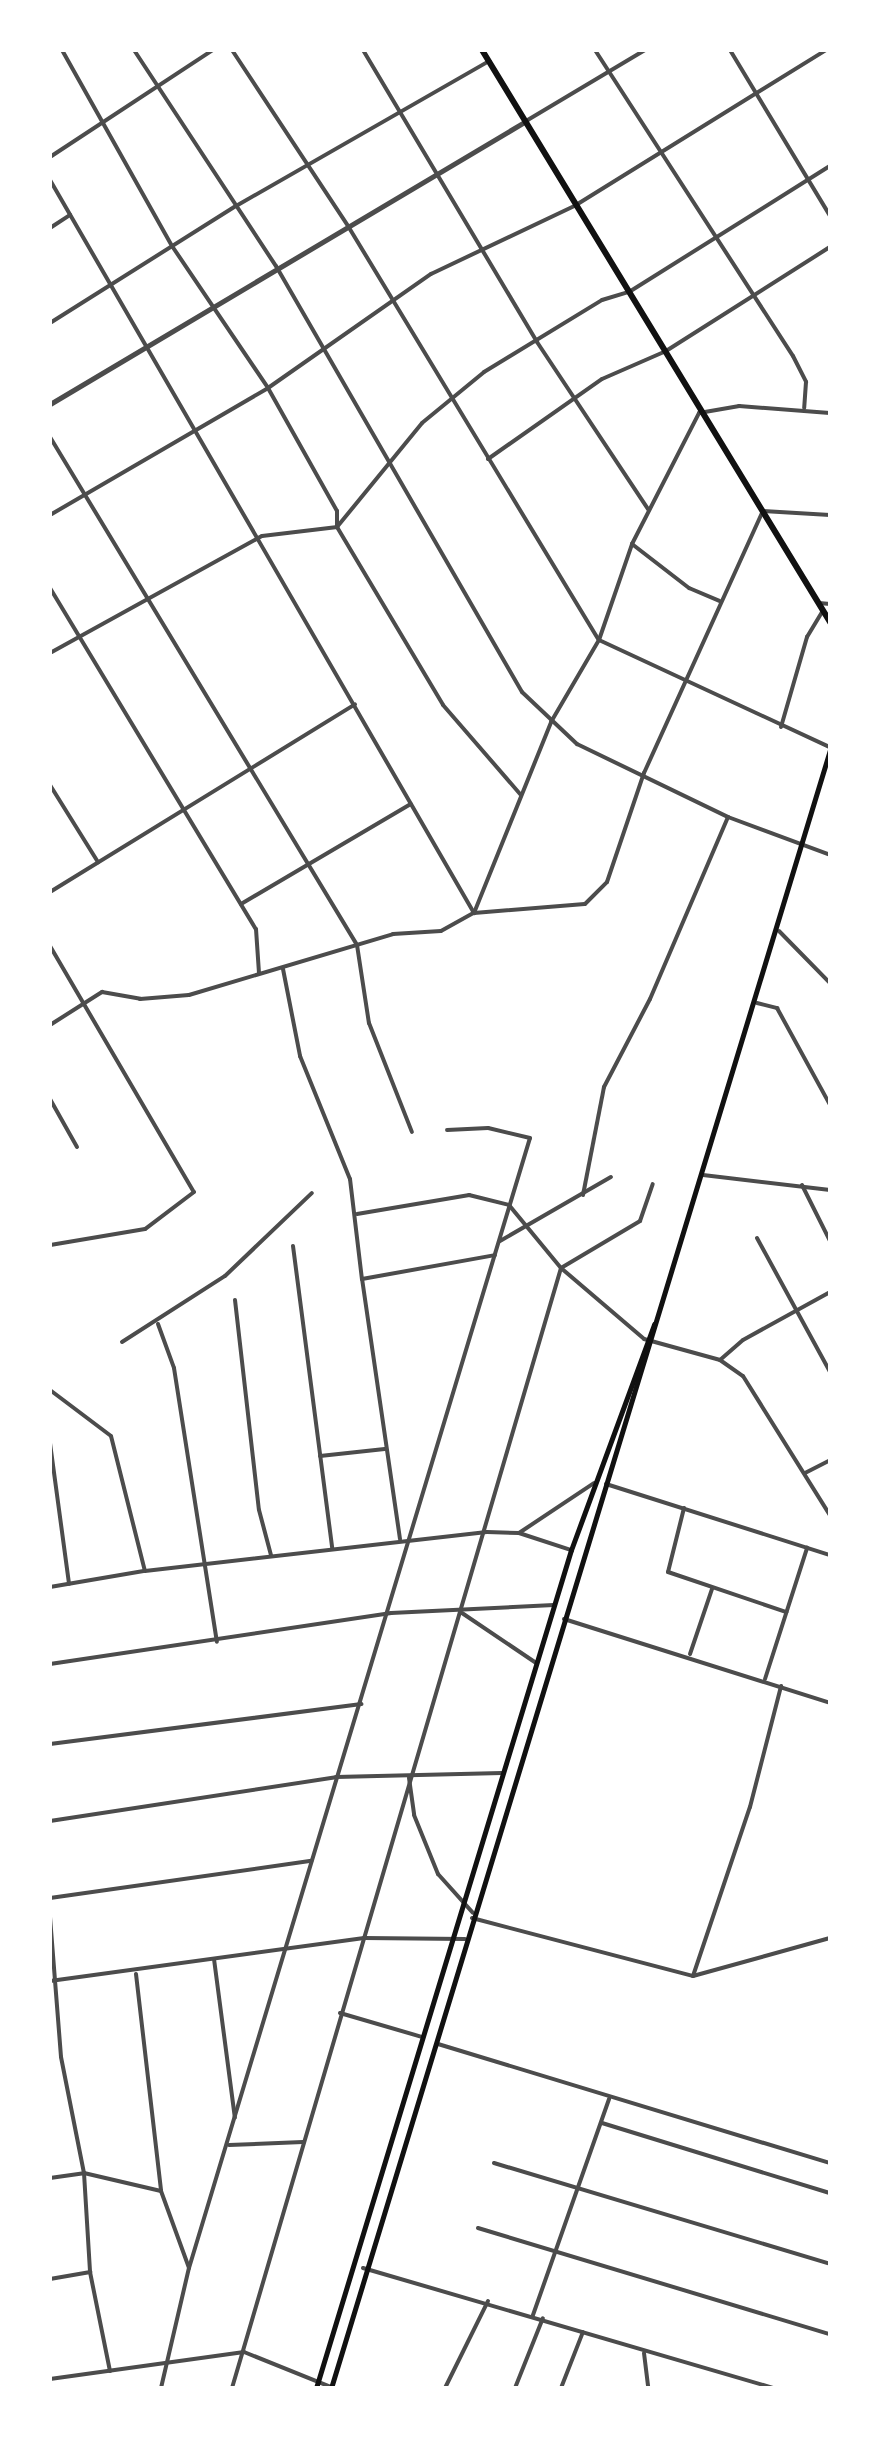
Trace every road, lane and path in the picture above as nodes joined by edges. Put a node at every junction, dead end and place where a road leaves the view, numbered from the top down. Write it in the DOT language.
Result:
graph roads {
  1 [pos="62,50"];
  2 [pos="134,50"];
  3 [pos="212,50"];
  4 [pos="232,50"];
  5 [pos="364,50"];
  6 [pos="482,50"];
  7 [pos="595,50"];
  8 [pos="645,50"];
  9 [pos="730,50"];
  10 [pos="824,51"];
  11 [pos="489,61"];
  12 [pos="830,62"];
  13 [pos="608,72"];
  14 [pos="159,88"];
  15 [pos="756,94"];
  16 [pos="398,113"];
  17 [pos="526,121"];
  18 [pos="106,124"];
  19 [pos="662,152"];
  20 [pos="50,157"];
  21 [pos="308,164"];
  22 [pos="830,166"];
  23 [pos="437,173"];
  24 [pos="807,178"];
  25 [pos="50,180"];
  26 [pos="576,205"];
  27 [pos="236,206"];
  28 [pos="70,215"];
  29 [pos="830,216"];
  30 [pos="348,226"];
  31 [pos="50,228"];
  32 [pos="714,237"];
  33 [pos="172,246"];
  34 [pos="830,246"];
  35 [pos="482,250"];
  36 [pos="276,266"];
  37 [pos="110,285"];
  38 [pos="629,292"];
  39 [pos="754,295"];
  40 [pos="392,302"];
  41 [pos="214,304"];
  42 [pos="50,323"];
  43 [pos="538,342"];
  44 [pos="147,345"];
  45 [pos="324,348"];
  46 [pos="666,352"];
  47 [pos="268,388"];
  48 [pos="452,398"];
  49 [pos="573,399"];
  50 [pos="50,404"];
  51 [pos="804,409"];
  52 [pos="699,413"];
  53 [pos="830,413"];
  54 [pos="199,429"];
  55 [pos="50,437"];
  56 [pos="488,460"];
  57 [pos="390,467"];
  58 [pos="82,497"];
  59 [pos="650,510"];
  60 [pos="763,511"];
  61 [pos="50,515"];
  62 [pos="830,515"];
  63 [pos="336,526"];
  64 [pos="262,536"];
  65 [pos="632,544"];
  66 [pos="50,588"];
  67 [pos="144,597"];
  68 [pos="721,601"];
  69 [pos="824,606"];
  70 [pos="830,622"];
  71 [pos="83,634"];
  72 [pos="599,640"];
  73 [pos="50,653"];
  74 [pos="684,681"];
  75 [pos="355,704"];
  76 [pos="550,722"];
  77 [pos="781,727"];
  78 [pos="830,749"];
  79 [pos="249,768"];
  80 [pos="644,774"];
  81 [pos="50,785"];
  82 [pos="520,794"];
  83 [pos="411,804"];
  84 [pos="184,811"];
  85 [pos="728,817"];
  86 [pos="804,846"];
  87 [pos="830,856"];
  88 [pos="98,862"];
  89 [pos="310,867"];
  90 [pos="50,892"];
  91 [pos="241,904"];
  92 [pos="474,912"];
  93 [pos="779,931"];
  94 [pos="358,945"];
  95 [pos="50,946"];
  96 [pos="283,969"];
  97 [pos="258,974"];
  98 [pos="830,982"];
  99 [pos="85,1000"];
  100 [pos="757,1003"];
  101 [pos="50,1025"];
  102 [pos="50,1099"];
  103 [pos="830,1105"];
  104 [pos="448,1130"];
  105 [pos="412,1132"];
  106 [pos="78,1148"];
  107 [pos="703,1174"];
  108 [pos="611,1177"];
  109 [pos="653,1184"];
  110 [pos="802,1185"];
  111 [pos="830,1190"];
  112 [pos="312,1193"];
  113 [pos="583,1195"];
  114 [pos="509,1205"];
  115 [pos="358,1214"];
  116 [pos="530,1227"];
  117 [pos="757,1238"];
  118 [pos="500,1241"];
  119 [pos="830,1241"];
  120 [pos="50,1245"];
  121 [pos="293,1246"];
  122 [pos="495,1255"];
  123 [pos="561,1268"];
  124 [pos="362,1279"];
  125 [pos="830,1292"];
  126 [pos="236,1300"];
  127 [pos="797,1312"];
  128 [pos="656,1322"];
  129 [pos="158,1324"];
  130 [pos="644,1340"];
  131 [pos="122,1342"];
  132 [pos="653,1345"];
  133 [pos="720,1360"];
  134 [pos="830,1372"];
  135 [pos="50,1390"];
  136 [pos="50,1443"];
  137 [pos="387,1449"];
  138 [pos="320,1456"];
  139 [pos="830,1460"];
  140 [pos="805,1473"];
  141 [pos="594,1483"];
  142 [pos="606,1484"];
  143 [pos="684,1508"];
  144 [pos="830,1515"];
  145 [pos="487,1532"];
  146 [pos="519,1533"];
  147 [pos="409,1538"];
  148 [pos="400,1539"];
  149 [pos="332,1548"];
  150 [pos="807,1548"];
  151 [pos="571,1550"];
  152 [pos="271,1556"];
  153 [pos="830,1556"];
  154 [pos="204,1562"];
  155 [pos="145,1571"];
  156 [pos="70,1584"];
  157 [pos="50,1587"];
  158 [pos="712,1589"];
  159 [pos="554,1605"];
  160 [pos="391,1612"];
  161 [pos="462,1612"];
  162 [pos="786,1612"];
  163 [pos="564,1619"];
  164 [pos="217,1642"];
  165 [pos="690,1654"];
  166 [pos="50,1664"];
  167 [pos="536,1664"];
  168 [pos="765,1680"];
  169 [pos="781,1686"];
  170 [pos="830,1703"];
  171 [pos="361,1704"];
  172 [pos="50,1744"];
  173 [pos="502,1772"];
  174 [pos="409,1774"];
  175 [pos="336,1778"];
  176 [pos="50,1821"];
  177 [pos="312,1861"];
  178 [pos="50,1898"];
  179 [pos="461,1906"];
  180 [pos="472,1915"];
  181 [pos="50,1917"];
  182 [pos="364,1938"];
  183 [pos="830,1938"];
  184 [pos="465,1939"];
  185 [pos="451,1940"];
  186 [pos="289,1947"];
  187 [pos="214,1959"];
  188 [pos="136,1972"];
  189 [pos="693,1976"];
  190 [pos="59,1979"];
  191 [pos="50,1981"];
  192 [pos="340,2013"];
  193 [pos="423,2038"];
  194 [pos="435,2043"];
  195 [pos="610,2097"];
  196 [pos="235,2120"];
  197 [pos="602,2123"];
  198 [pos="303,2142"];
  199 [pos="229,2145"];
  200 [pos="830,2160"];
  201 [pos="494,2163"];
  202 [pos="84,2173"];
  203 [pos="50,2178"];
  204 [pos="580,2188"];
  205 [pos="162,2191"];
  206 [pos="830,2193"];
  207 [pos="478,2228"];
  208 [pos="560,2253"];
  209 [pos="830,2264"];
  210 [pos="350,2265"];
  211 [pos="189,2268"];
  212 [pos="363,2268"];
  213 [pos="90,2272"];
  214 [pos="50,2279"];
  215 [pos="488,2301"];
  216 [pos="533,2315"];
  217 [pos="543,2318"];
  218 [pos="583,2330"];
  219 [pos="830,2334"];
  220 [pos="643,2350"];
  221 [pos="244,2352"];
  222 [pos="169,2362"];
  223 [pos="110,2370"];
  224 [pos="730,2376"];
  225 [pos="50,2379"];
  226 [pos="316,2385"];
  227 [pos="161,2388"];
  228 [pos="232,2388"];
  229 [pos="331,2388"];
  230 [pos="445,2388"];
  231 [pos="515,2388"];
  232 [pos="562,2388"];
  233 [pos="648,2388"];
  234 [pos="730,2388"];
  235 [pos="772,2388"];
  1 -- 18 [label="street"];
  2 -- 14 [label="street"];
  3 -- 14 [label="street"];
  4 -- 21 [label="street"];
  5 -- 16 [label="street"];
  6 -- 11 [label="highway"];
  7 -- 13 [label="street"];
  8 -- 13 [label="street"];
  9 -- 15 [label="street"];
  10 -- 12 [label="street"];
  10 -- 15 [label="street"];
  11 -- 16 [label="street"];
  11 -- 17 [label="highway"];
  13 -- 17 [label="street"];
  13 -- 19 [label="street"];
  14 -- 18 [label="street"];
  14 -- 27 [label="street"];
  15 -- 19 [label="street"];
  15 -- 24 [label="street"];
  16 -- 21 [label="street"];
  16 -- 23 [label="street"];
  17 -- 23 [label="street"];
  17 -- 26 [label="highway"];
  18 -- 20 [label="street"];
  18 -- 33 [label="street"];
  19 -- 26 [label="street"];
  19 -- 32 [label="street"];
  21 -- 27 [label="street"];
  21 -- 30 [label="street"];
  22 -- 24 [label="street"];
  23 -- 30 [label="street"];
  23 -- 35 [label="street"];
  24 -- 29 [label="street"];
  24 -- 32 [label="street"];
  25 -- 28 [label="street"];
  26 -- 35 [label="street"];
  26 -- 38 [label="highway"];
  27 -- 33 [label="street"];
  27 -- 36 [label="street"];
  28 -- 31 [label="street"];
  28 -- 37 [label="street"];
  30 -- 36 [label="street"];
  30 -- 40 [label="street"];
  32 -- 38 [label="street"];
  32 -- 39 [label="street"];
  33 -- 37 [label="street"];
  33 -- 41 [label="street"];
  34 -- 39 [label="street"];
  35 -- 40 [label="street"];
  35 -- 43 [label="street"];
  36 -- 41 [label="street"];
  36 -- 45 [label="street"];
  37 -- 42 [label="street"];
  37 -- 44 [label="street"];
  38 -- 43 [label="street"];
  38 -- 46 [label="highway"];
  39 -- 46 [label="street"];
  39 -- 51 [label="street"];
  40 -- 45 [label="street"];
  40 -- 48 [label="street"];
  41 -- 44 [label="street"];
  41 -- 47 [label="street"];
  43 -- 48 [label="street"];
  43 -- 49 [label="street"];
  44 -- 50 [label="street"];
  44 -- 54 [label="street"];
  45 -- 47 [label="street"];
  45 -- 57 [label="street"];
  46 -- 49 [label="street"];
  46 -- 52 [label="highway"];
  47 -- 54 [label="street"];
  47 -- 63 [label="street"];
  48 -- 56 [label="street"];
  48 -- 57 [label="street"];
  49 -- 56 [label="street"];
  49 -- 59 [label="street"];
  51 -- 52 [label="street"];
  51 -- 53 [label="street"];
  52 -- 59 [label="street"];
  52 -- 60 [label="highway"];
  54 -- 58 [label="street"];
  54 -- 64 [label="street"];
  55 -- 58 [label="street"];
  56 -- 72 [label="street"];
  57 -- 63 [label="street"];
  57 -- 76 [label="street"];
  58 -- 61 [label="street"];
  58 -- 67 [label="street"];
  59 -- 65 [label="street"];
  60 -- 62 [label="street"];
  60 -- 68 [label="street"];
  60 -- 69 [label="highway"];
  63 -- 64 [label="street"];
  63 -- 82 [label="street"];
  64 -- 67 [label="street"];
  64 -- 75 [label="street"];
  65 -- 68 [label="street"];
  65 -- 72 [label="street"];
  66 -- 71 [label="street"];
  67 -- 71 [label="street"];
  67 -- 79 [label="street"];
  68 -- 74 [label="street"];
  69 -- 70 [label="highway"];
  69 -- 77 [label="street"];
  71 -- 73 [label="street"];
  71 -- 84 [label="street"];
  72 -- 74 [label="street"];
  72 -- 76 [label="street"];
  74 -- 77 [label="street"];
  74 -- 80 [label="street"];
  75 -- 79 [label="street"];
  75 -- 83 [label="street"];
  76 -- 80 [label="street"];
  76 -- 82 [label="street"];
  77 -- 78 [label="street"];
  78 -- 86 [label="main road"];
  79 -- 84 [label="street"];
  79 -- 89 [label="street"];
  80 -- 85 [label="street"];
  80 -- 92 [label="street"];
  81 -- 88 [label="street"];
  82 -- 92 [label="street"];
  83 -- 89 [label="street"];
  83 -- 92 [label="street"];
  84 -- 88 [label="street"];
  84 -- 91 [label="street"];
  85 -- 86 [label="street"];
  85 -- 113 [label="street"];
  86 -- 87 [label="street"];
  86 -- 93 [label="main road"];
  88 -- 90 [label="street"];
  89 -- 91 [label="street"];
  89 -- 94 [label="street"];
  91 -- 97 [label="street"];
  92 -- 94 [label="street"];
  93 -- 98 [label="street"];
  93 -- 100 [label="main road"];
  94 -- 96 [label="street"];
  94 -- 105 [label="street"];
  95 -- 99 [label="street"];
  96 -- 97 [label="street"];
  96 -- 115 [label="street"];
  97 -- 99 [label="street"];
  99 -- 101 [label="street"];
  99 -- 120 [label="street"];
  100 -- 103 [label="street"];
  100 -- 107 [label="main road"];
  102 -- 106 [label="street"];
  104 -- 114 [label="street"];
  107 -- 110 [label="street"];
  107 -- 128 [label="main road"];
  108 -- 113 [label="street"];
  109 -- 123 [label="street"];
  110 -- 111 [label="street"];
  110 -- 119 [label="street"];
  112 -- 129 [label="street"];
  113 -- 116 [label="street"];
  114 -- 115 [label="street"];
  114 -- 116 [label="street"];
  114 -- 118 [label="street"];
  115 -- 124 [label="street"];
  116 -- 118 [label="street"];
  116 -- 123 [label="street"];
  117 -- 127 [label="street"];
  118 -- 122 [label="street"];
  121 -- 138 [label="street"];
  122 -- 124 [label="street"];
  122 -- 147 [label="street"];
  123 -- 130 [label="street"];
  123 -- 145 [label="street"];
  124 -- 137 [label="street"];
  125 -- 127 [label="street"];
  126 -- 152 [label="street"];
  127 -- 133 [label="street"];
  127 -- 134 [label="street"];
  128 -- 130 [label="main road"];
  128 -- 132 [label="main road"];
  129 -- 131 [label="street"];
  129 -- 154 [label="street"];
  130 -- 132 [label="street"];
  130 -- 141 [label="main road"];
  132 -- 133 [label="street"];
  132 -- 142 [label="main road"];
  133 -- 140 [label="street"];
  135 -- 155 [label="street"];
  136 -- 156 [label="street"];
  137 -- 138 [label="street"];
  137 -- 148 [label="street"];
  138 -- 149 [label="street"];
  139 -- 140 [label="street"];
  140 -- 144 [label="street"];
  141 -- 146 [label="street"];
  141 -- 151 [label="main road"];
  142 -- 143 [label="street"];
  142 -- 163 [label="main road"];
  143 -- 150 [label="street"];
  143 -- 158 [label="street"];
  145 -- 146 [label="street"];
  145 -- 147 [label="street"];
  145 -- 161 [label="street"];
  146 -- 151 [label="street"];
  147 -- 148 [label="street"];
  147 -- 160 [label="street"];
  148 -- 149 [label="street"];
  149 -- 152 [label="street"];
  150 -- 153 [label="street"];
  150 -- 162 [label="street"];
  151 -- 159 [label="main road"];
  152 -- 154 [label="street"];
  154 -- 155 [label="street"];
  154 -- 164 [label="street"];
  155 -- 156 [label="street"];
  156 -- 157 [label="street"];
  158 -- 162 [label="street"];
  158 -- 165 [label="street"];
  159 -- 161 [label="street"];
  159 -- 167 [label="main road"];
  160 -- 161 [label="street"];
  160 -- 164 [label="street"];
  160 -- 171 [label="street"];
  161 -- 167 [label="street"];
  161 -- 174 [label="street"];
  162 -- 168 [label="street"];
  163 -- 165 [label="street"];
  163 -- 180 [label="main road"];
  164 -- 166 [label="street"];
  165 -- 168 [label="street"];
  167 -- 173 [label="main road"];
  168 -- 169 [label="street"];
  169 -- 170 [label="street"];
  169 -- 189 [label="street"];
  171 -- 172 [label="street"];
  171 -- 175 [label="street"];
  173 -- 174 [label="street"];
  173 -- 179 [label="main road"];
  174 -- 175 [label="street"];
  174 -- 179 [label="street"];
  174 -- 182 [label="street"];
  175 -- 176 [label="street"];
  175 -- 177 [label="street"];
  177 -- 178 [label="street"];
  177 -- 186 [label="street"];
  179 -- 180 [label="street"];
  179 -- 185 [label="main road"];
  180 -- 184 [label="main road"];
  180 -- 189 [label="street"];
  181 -- 190 [label="street"];
  182 -- 185 [label="street"];
  182 -- 186 [label="street"];
  182 -- 192 [label="street"];
  183 -- 189 [label="street"];
  184 -- 185 [label="street"];
  184 -- 194 [label="main road"];
  185 -- 193 [label="main road"];
  186 -- 187 [label="street"];
  186 -- 196 [label="street"];
  187 -- 188 [label="street"];
  187 -- 196 [label="street"];
  188 -- 190 [label="street"];
  188 -- 205 [label="street"];
  190 -- 191 [label="street"];
  190 -- 202 [label="street"];
  192 -- 193 [label="street"];
  192 -- 198 [label="street"];
  193 -- 210 [label="main road"];
  194 -- 195 [label="street"];
  194 -- 212 [label="main road"];
  195 -- 197 [label="street"];
  195 -- 200 [label="street"];
  196 -- 199 [label="street"];
  197 -- 204 [label="street"];
  197 -- 206 [label="street"];
  198 -- 199 [label="street"];
  198 -- 221 [label="street"];
  199 -- 211 [label="street"];
  201 -- 204 [label="street"];
  202 -- 203 [label="street"];
  202 -- 205 [label="street"];
  202 -- 213 [label="street"];
  204 -- 208 [label="street"];
  204 -- 209 [label="street"];
  205 -- 211 [label="street"];
  207 -- 208 [label="street"];
  208 -- 216 [label="street"];
  208 -- 219 [label="street"];
  210 -- 212 [label="main road"];
  210 -- 226 [label="main road"];
  211 -- 222 [label="street"];
  212 -- 215 [label="street"];
  212 -- 229 [label="main road"];
  213 -- 214 [label="street"];
  213 -- 223 [label="street"];
  215 -- 216 [label="street"];
  215 -- 230 [label="street"];
  216 -- 217 [label="street"];
  217 -- 218 [label="street"];
  217 -- 231 [label="street"];
  218 -- 220 [label="street"];
  218 -- 232 [label="street"];
  220 -- 224 [label="street"];
  220 -- 233 [label="street"];
  221 -- 222 [label="street"];
  221 -- 226 [label="street"];
  221 -- 228 [label="street"];
  222 -- 223 [label="street"];
  222 -- 227 [label="street"];
  223 -- 225 [label="street"];
  224 -- 234 [label="street"];
  224 -- 235 [label="street"];
  226 -- 229 [label="street"];
}
